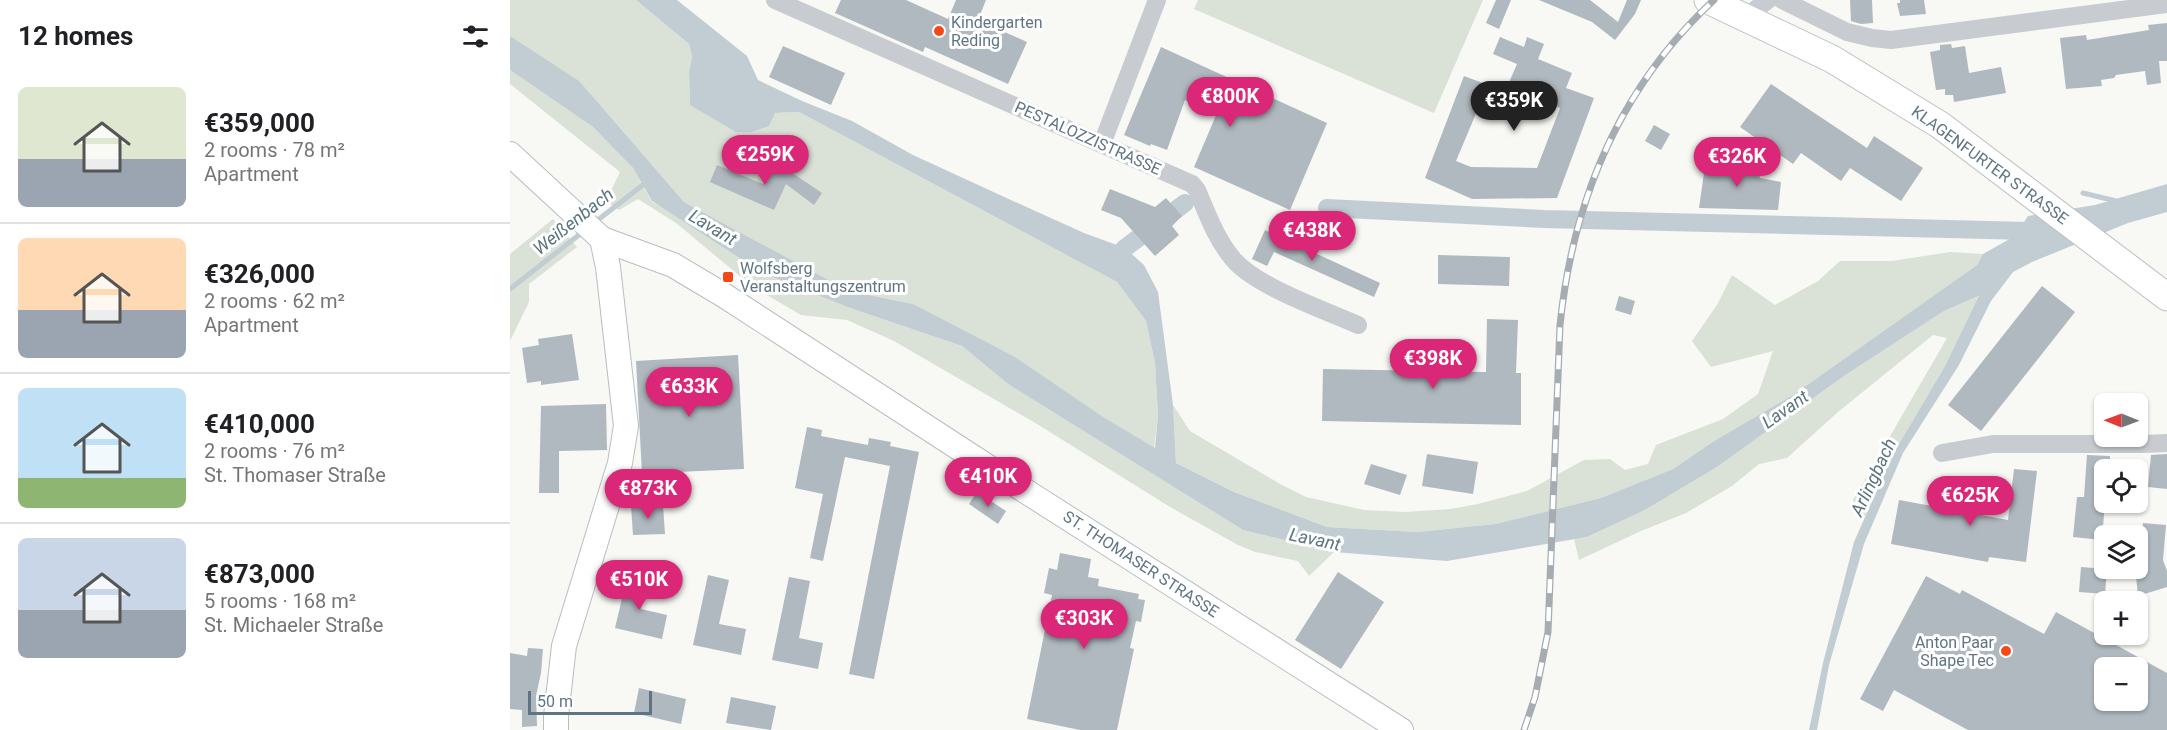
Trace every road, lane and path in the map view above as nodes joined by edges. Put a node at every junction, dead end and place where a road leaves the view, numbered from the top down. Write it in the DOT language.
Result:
graph roads {
  1 [pos="775,0"];
  2 [pos="1157,0"];
  3 [pos="1708,0"];
  4 [pos="1768,0"];
  5 [pos="1782,0"];
  6 [pos="2167,4"];
  7 [pos="1746,17"];
  8 [pos="1102,144"];
  9 [pos="510,154"];
  10 [pos="602,239"];
  11 [pos="2167,297"];
  12 [pos="1358,325"];
  13 [pos="2167,442"];
  14 [pos="1942,453"];
  15 [pos="556,730"];
  16 [pos="1401,730"];
  1 -- 8 [label="street, PESTALOZZISTRASSE"];
  2 -- 8 [label="street"];
  3 -- 7 [label="main road, KLAGENFURTER STRASSE"];
  4 -- 7 [label="street"];
  5 -- 6 [label="street"];
  7 -- 11 [label="main road, KLAGENFURTER STRASSE"];
  8 -- 12 [label="street, PESTALOZZISTRASSE"];
  9 -- 10 [label="main road"];
  10 -- 15 [label="main road"];
  10 -- 16 [label="main road, ST. THOMASER STRASSE"];
  13 -- 14 [label="street"];
}
